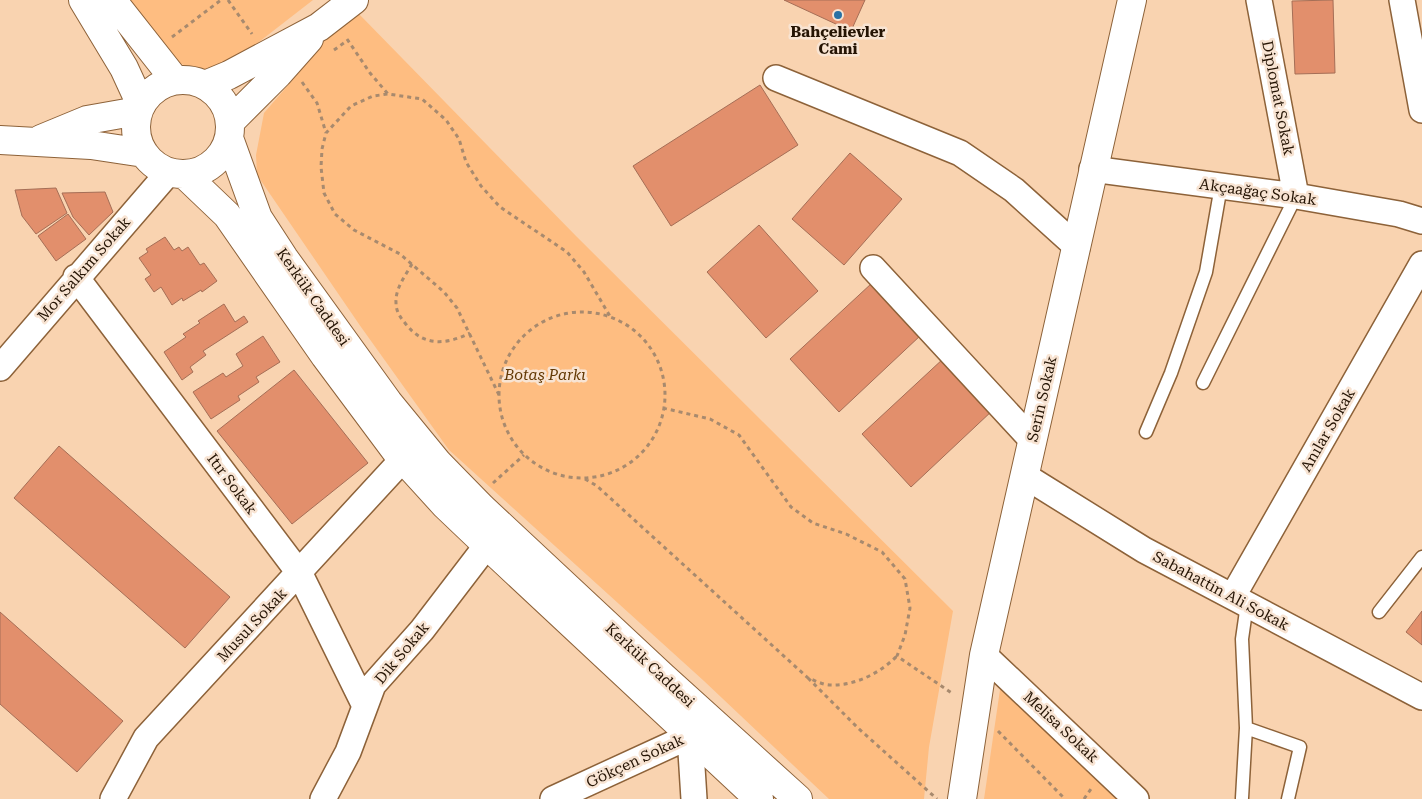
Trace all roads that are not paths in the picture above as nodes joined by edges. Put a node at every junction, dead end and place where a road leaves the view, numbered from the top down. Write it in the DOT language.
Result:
graph roads {
  1 [pos="83,0"];
  2 [pos="112,0"];
  3 [pos="354,0"];
  4 [pos="1132,0"];
  5 [pos="1259,0"];
  6 [pos="1402,0"];
  7 [pos="325,22"];
  8 [pos="776,78"];
  9 [pos="175,80"];
  10 [pos="205,85"];
  11 [pos="140,108"];
  12 [pos="1422,110"];
  13 [pos="229,130"];
  14 [pos="0,140"];
  15 [pos="34,142"];
  16 [pos="144,153"];
  17 [pos="1092,169"];
  18 [pos="176,173"];
  19 [pos="1221,186"];
  20 [pos="1296,196"];
  21 [pos="1422,221"];
  22 [pos="1077,247"];
  23 [pos="1422,264"];
  24 [pos="873,268"];
  25 [pos="76,277"];
  26 [pos="0,368"];
  27 [pos="1203,383"];
  28 [pos="1146,432"];
  29 [pos="1033,441"];
  30 [pos="412,451"];
  31 [pos="1025,476"];
  32 [pos="496,537"];
  33 [pos="1422,556"];
  34 [pos="300,574"];
  35 [pos="1240,600"];
  36 [pos="1379,612"];
  37 [pos="984,655"];
  38 [pos="1422,697"];
  39 [pos="365,706"];
  40 [pos="699,727"];
  41 [pos="1246,728"];
  42 [pos="1242,798"];
  43 [pos="113,799"];
  44 [pos="323,799"];
  45 [pos="553,799"];
  46 [pos="694,799"];
  47 [pos="759,799"];
  48 [pos="798,799"];
  49 [pos="962,799"];
  50 [pos="1136,799"];
  51 [pos="1288,799"];
  1 -- 11 [label="street"];
  2 -- 9 [label="street"];
  3 -- 7 [label="street"];
  4 -- 17 [label="street, Serin Sokak"];
  5 -- 20 [label="street, Diplomat Sokak"];
  6 -- 12 [label="street"];
  7 -- 10 [label="street"];
  7 -- 13 [label="street"];
  8 -- 22 [label="street"];
  9 -- 10 [label="street"];
  9 -- 11 [label="street"];
  10 -- 13 [label="street"];
  11 -- 15 [label="street"];
  11 -- 16 [label="street"];
  13 -- 18 [label="street"];
  13 -- 30 [label="street, Kerkük Caddesi"];
  14 -- 15 [label="street"];
  15 -- 16 [label="street"];
  16 -- 18 [label="street"];
  17 -- 19 [label="street, Akçaağaç Sokak"];
  17 -- 22 [label="street, Serin Sokak"];
  18 -- 25 [label="street, Mor Salkım Sokak"];
  18 -- 30 [label="street, Kerkük Caddesi"];
  19 -- 20 [label="street, Akçaağaç Sokak"];
  19 -- 28 [label="lane"];
  20 -- 21 [label="street, Akçaağaç Sokak"];
  20 -- 27 [label="lane"];
  22 -- 29 [label="street, Serin Sokak"];
  23 -- 35 [label="street, Anılar Sokak"];
  24 -- 29 [label="street"];
  25 -- 26 [label="street, Mor Salkım Sokak"];
  25 -- 34 [label="street, Itır Sokak"];
  29 -- 31 [label="street, Serin Sokak"];
  30 -- 32 [label="street, Kerkük Caddesi"];
  30 -- 34 [label="street, Musul Sokak"];
  31 -- 35 [label="street, Sabahattin Ali Sokak"];
  31 -- 37 [label="street, Serin Sokak"];
  32 -- 39 [label="street, Dik Sokak"];
  32 -- 40 [label="street, Kerkük Caddesi"];
  33 -- 36 [label="lane"];
  34 -- 39 [label="street, Itır Sokak"];
  34 -- 43 [label="street, Musul Sokak"];
  35 -- 38 [label="street, Sabahattin Ali Sokak"];
  35 -- 41 [label="lane"];
  37 -- 49 [label="street, Serin Sokak"];
  37 -- 50 [label="street, Melisa Sokak"];
  39 -- 44 [label="street, Dik Sokak"];
  40 -- 45 [label="street, Gökçen Sokak"];
  40 -- 46 [label="street"];
  40 -- 47 [label="street, Kerkük Caddesi"];
  40 -- 48 [label="street, Kerkük Caddesi"];
  41 -- 42 [label="lane"];
  41 -- 51 [label="lane"];
}
